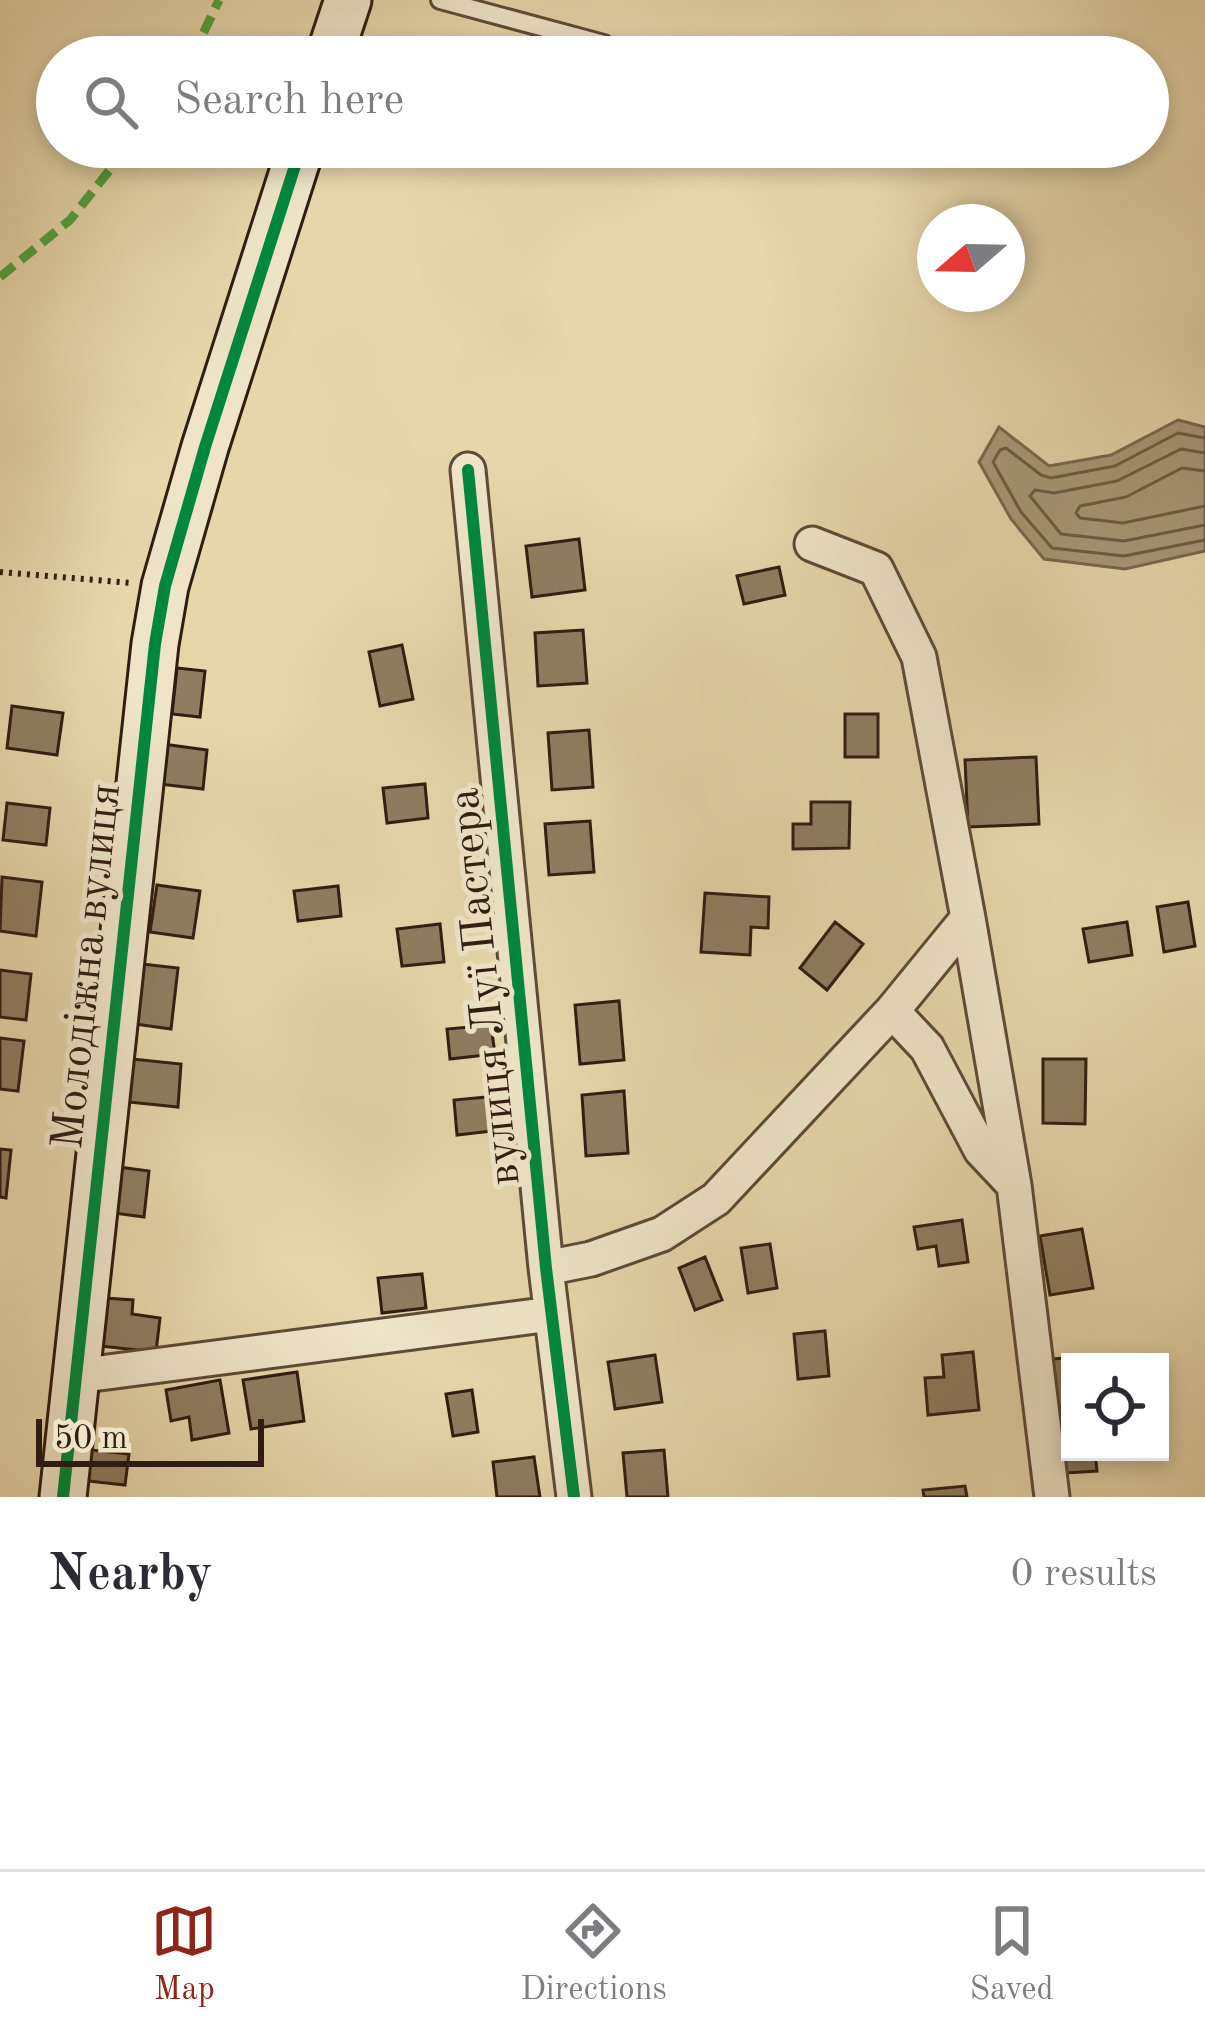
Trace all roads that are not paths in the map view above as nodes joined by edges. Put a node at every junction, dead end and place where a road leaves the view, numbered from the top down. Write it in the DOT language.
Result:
graph roads {
  1 [pos="348,0"];
  2 [pos="440,0"];
  3 [pos="336,36"];
  4 [pos="574,36"];
  5 [pos="294,168"];
  6 [pos="467,470"];
  7 [pos="812,544"];
  8 [pos="968,918"];
  9 [pos="892,1011"];
  10 [pos="1014,1185"];
  11 [pos="546,1268"];
  12 [pos="551,1314"];
  13 [pos="77,1376"];
  14 [pos="63,1497"];
  15 [pos="574,1497"];
  16 [pos="1052,1497"];
  1 -- 3 [label="street"];
  2 -- 4 [label="lane"];
  5 -- 13 [label="street, Молодіжна вулиця"];
  6 -- 11 [label="street, вулиця Луї Пастера"];
  7 -- 8 [label="street"];
  8 -- 9 [label="street"];
  8 -- 10 [label="street"];
  9 -- 10 [label="street"];
  9 -- 11 [label="street"];
  10 -- 16 [label="street"];
  11 -- 12 [label="street, вулиця Луї Пастера"];
  12 -- 13 [label="street"];
  12 -- 15 [label="street, вулиця Луї Пастера"];
  13 -- 14 [label="street, Молодіжна вулиця"];
}
